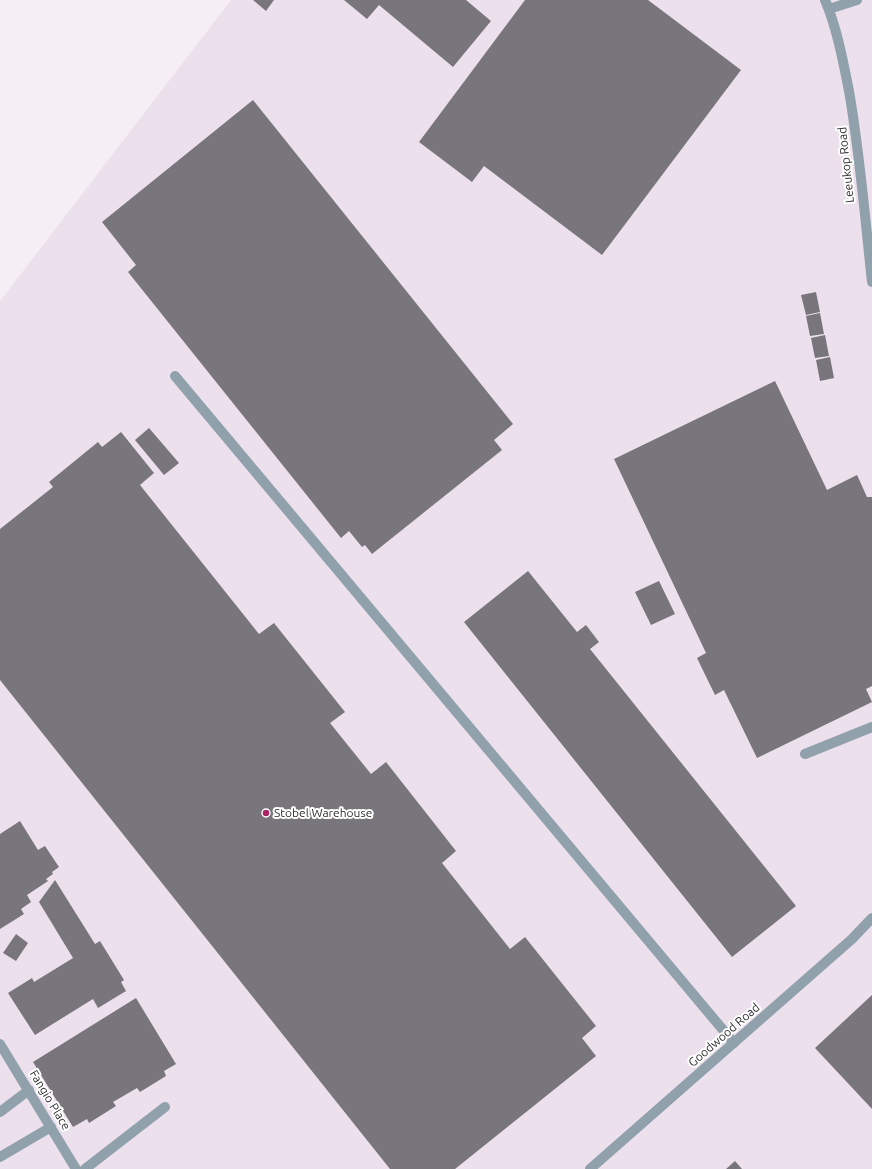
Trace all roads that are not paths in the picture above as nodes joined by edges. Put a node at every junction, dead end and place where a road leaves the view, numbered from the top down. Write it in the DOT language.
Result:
graph roads {
  1 [pos="857,0"];
  2 [pos="827,5"];
  3 [pos="872,282"];
  4 [pos="175,376"];
  5 [pos="872,727"];
  6 [pos="805,754"];
  7 [pos="872,918"];
  8 [pos="734,1043"];
  9 [pos="0,1044"];
  10 [pos="29,1090"];
  11 [pos="165,1107"];
  12 [pos="0,1112"];
  13 [pos="51,1127"];
  14 [pos="0,1157"];
  15 [pos="76,1169"];
  16 [pos="85,1169"];
  17 [pos="590,1169"];
  1 -- 2 [label="street"];
  2 -- 3 [label="street, Leeukop Road"];
  4 -- 8 [label="street"];
  5 -- 6 [label="street"];
  7 -- 8 [label="street, Goodwood Road"];
  8 -- 17 [label="street, Goodwood Road"];
  9 -- 10 [label="street, Fangio Place"];
  10 -- 12 [label="street"];
  10 -- 13 [label="street, Fangio Place"];
  11 -- 16 [label="street"];
  13 -- 14 [label="street"];
  13 -- 15 [label="street, Fangio Place"];
}
